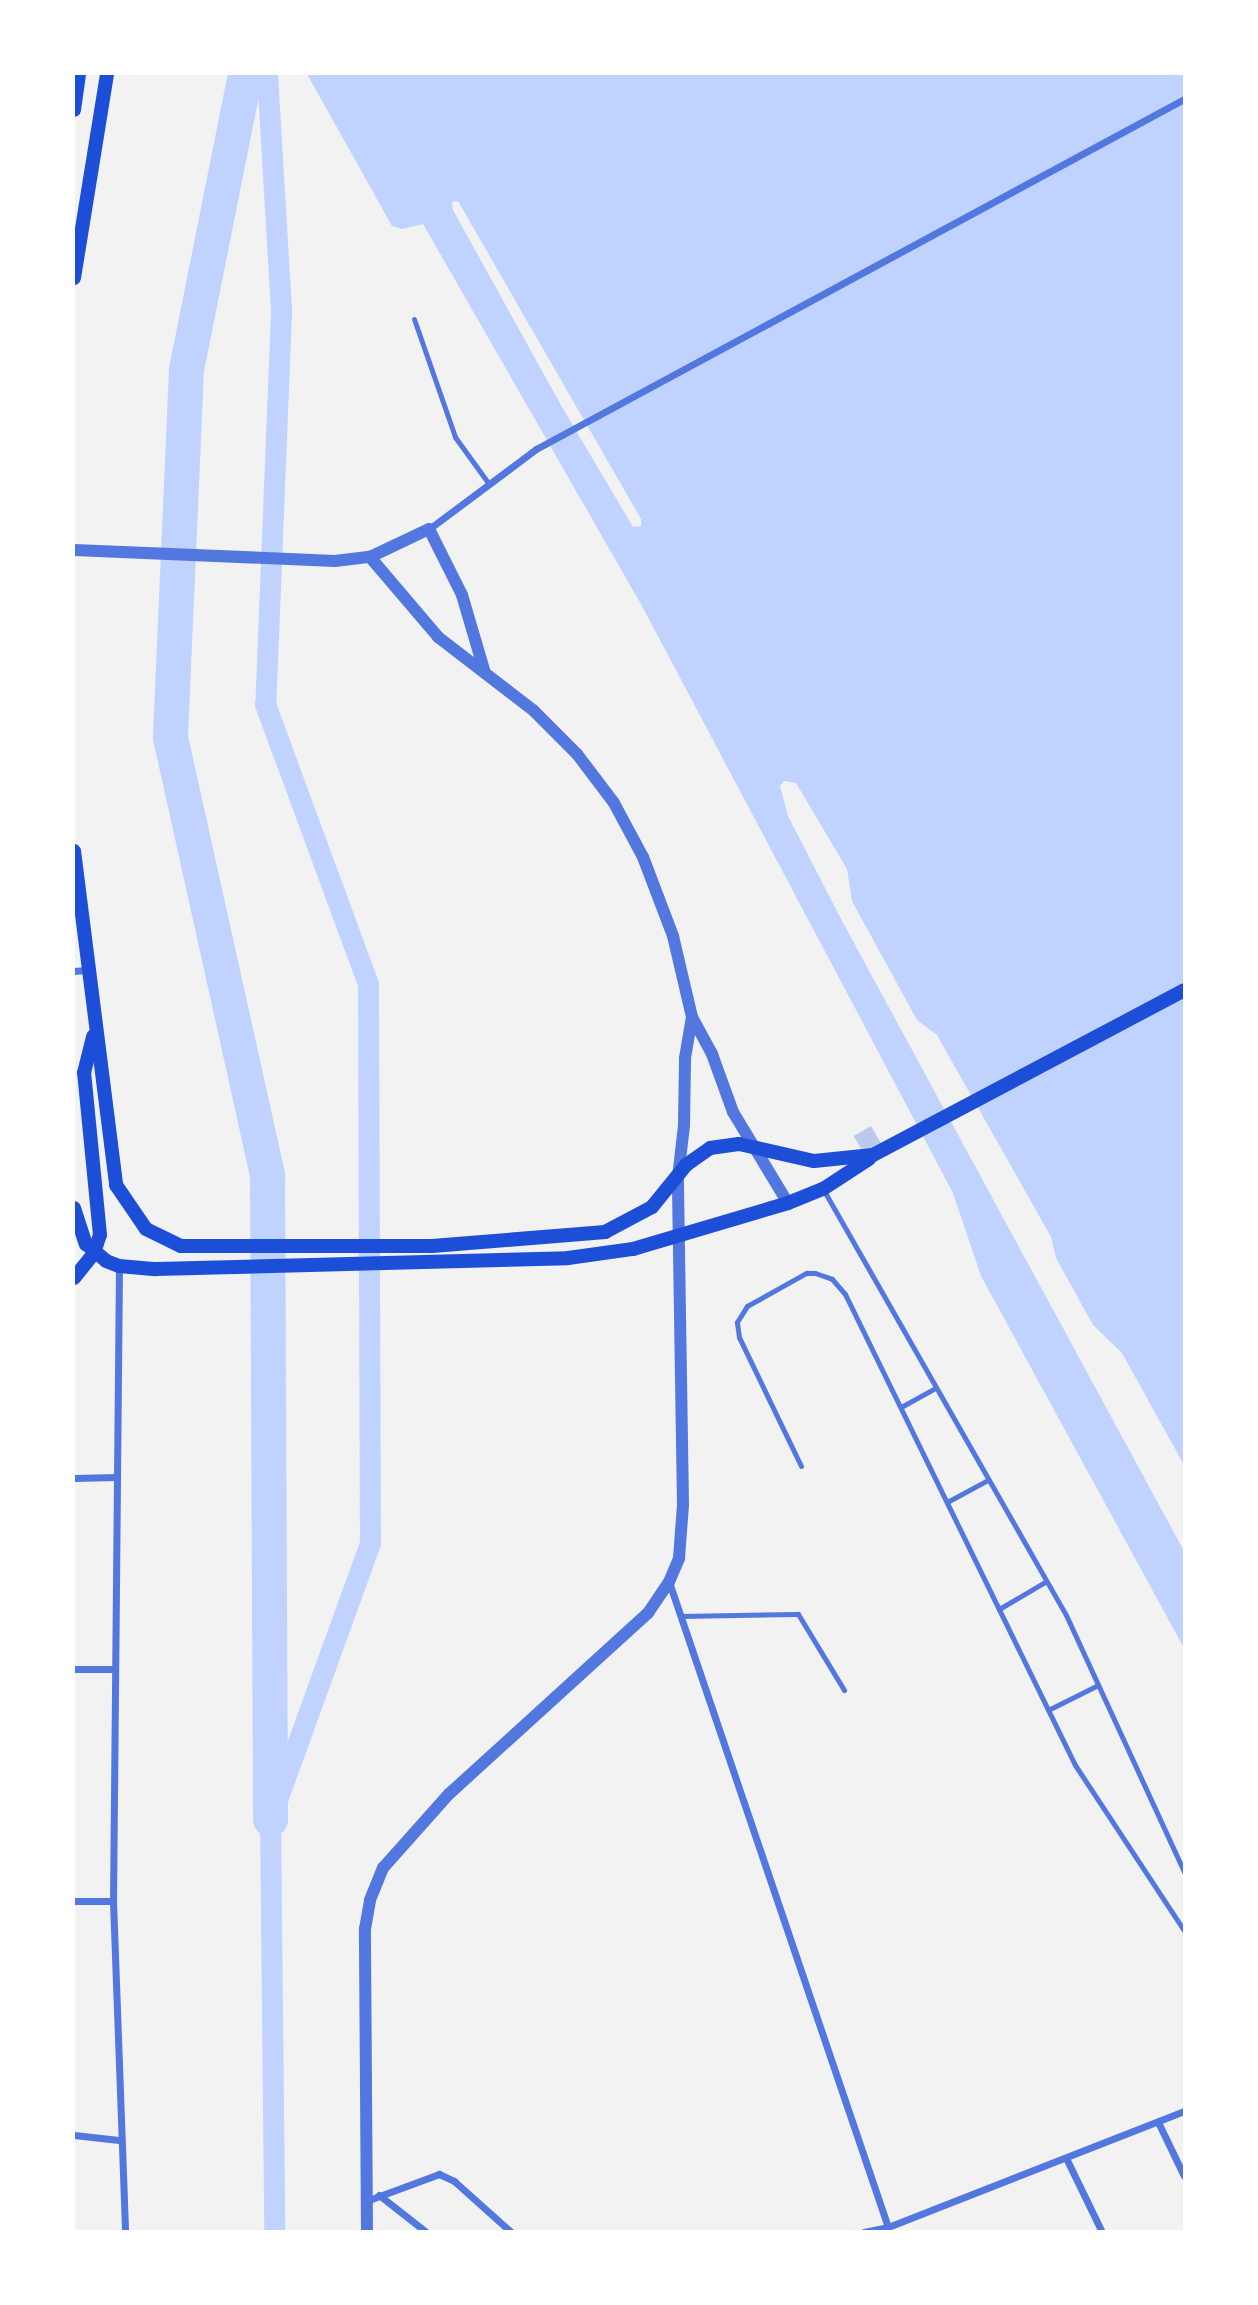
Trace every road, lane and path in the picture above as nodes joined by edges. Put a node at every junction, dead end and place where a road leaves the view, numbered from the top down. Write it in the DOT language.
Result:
graph roads {
  1 [pos="79,74"];
  2 [pos="107,74"];
  3 [pos="1185,99"];
  4 [pos="74,110"];
  5 [pos="74,278"];
  6 [pos="414,319"];
  7 [pos="489,484"];
  8 [pos="429,529"];
  9 [pos="78,550"];
  10 [pos="370,557"];
  11 [pos="485,674"];
  12 [pos="74,850"];
  13 [pos="80,971"];
  14 [pos="1185,990"];
  15 [pos="692,1017"];
  16 [pos="94,1035"];
  17 [pos="753,1147"];
  18 [pos="873,1156"];
  19 [pos="678,1178"];
  20 [pos="823,1189"];
  21 [pos="788,1203"];
  22 [pos="74,1208"];
  23 [pos="677,1237"];
  24 [pos="94,1253"];
  25 [pos="119,1266"];
  26 [pos="74,1278"];
  27 [pos="934,1389"];
  28 [pos="901,1407"];
  29 [pos="801,1466"];
  30 [pos="117,1477"];
  31 [pos="74,1478"];
  32 [pos="986,1480"];
  33 [pos="947,1502"];
  34 [pos="669,1582"];
  35 [pos="1045,1582"];
  36 [pos="999,1609"];
  37 [pos="681,1616"];
  38 [pos="74,1669"];
  39 [pos="113,1669"];
  40 [pos="1098,1685"];
  41 [pos="844,1690"];
  42 [pos="1048,1710"];
  43 [pos="1185,1872"];
  44 [pos="74,1901"];
  45 [pos="113,1901"];
  46 [pos="1185,1930"];
  47 [pos="1185,2111"];
  48 [pos="1158,2122"];
  49 [pos="74,2135"];
  50 [pos="119,2140"];
  51 [pos="1066,2158"];
  52 [pos="1185,2176"];
  53 [pos="379,2196"];
  54 [pos="365,2201"];
  55 [pos="887,2227"];
  56 [pos="125,2231"];
  57 [pos="367,2231"];
  58 [pos="426,2231"];
  59 [pos="511,2231"];
  60 [pos="864,2231"];
  61 [pos="1102,2231"];
  1 -- 4 [label="main road"];
  2 -- 5 [label="main road"];
  3 -- 7 [label="street"];
  6 -- 7 [label="lane"];
  7 -- 8 [label="street"];
  8 -- 10 [label="street"];
  8 -- 11 [label="street"];
  9 -- 10 [label="street"];
  10 -- 11 [label="street"];
  11 -- 15 [label="street"];
  12 -- 13 [label="main road"];
  13 -- 16 [label="main road"];
  14 -- 18 [label="main road"];
  15 -- 17 [label="street"];
  15 -- 19 [label="street"];
  16 -- 19 [label="main road"];
  16 -- 24 [label="main road"];
  17 -- 18 [label="main road"];
  17 -- 19 [label="main road"];
  17 -- 21 [label="street"];
  18 -- 20 [label="main road"];
  19 -- 23 [label="street"];
  20 -- 21 [label="main road"];
  20 -- 27 [label="lane"];
  21 -- 23 [label="main road"];
  22 -- 24 [label="main road"];
  23 -- 25 [label="main road"];
  23 -- 34 [label="street"];
  24 -- 25 [label="main road"];
  24 -- 26 [label="main road"];
  25 -- 30 [label="street"];
  27 -- 28 [label="lane"];
  27 -- 32 [label="lane"];
  28 -- 29 [label="lane"];
  28 -- 33 [label="lane"];
  30 -- 31 [label="street"];
  30 -- 39 [label="street"];
  32 -- 33 [label="lane"];
  32 -- 35 [label="lane"];
  33 -- 36 [label="lane"];
  34 -- 37 [label="street"];
  34 -- 54 [label="street"];
  35 -- 36 [label="lane"];
  35 -- 40 [label="lane"];
  36 -- 42 [label="lane"];
  37 -- 41 [label="lane"];
  37 -- 55 [label="street"];
  38 -- 39 [label="street"];
  39 -- 45 [label="street"];
  40 -- 42 [label="lane"];
  40 -- 43 [label="lane"];
  42 -- 46 [label="lane"];
  44 -- 45 [label="street"];
  45 -- 50 [label="street"];
  47 -- 48 [label="street"];
  48 -- 51 [label="street"];
  48 -- 52 [label="street"];
  49 -- 50 [label="street"];
  50 -- 56 [label="street"];
  51 -- 55 [label="street"];
  51 -- 61 [label="street"];
  53 -- 54 [label="street"];
  53 -- 58 [label="street"];
  53 -- 59 [label="street"];
  54 -- 57 [label="street"];
  55 -- 60 [label="street"];
}
